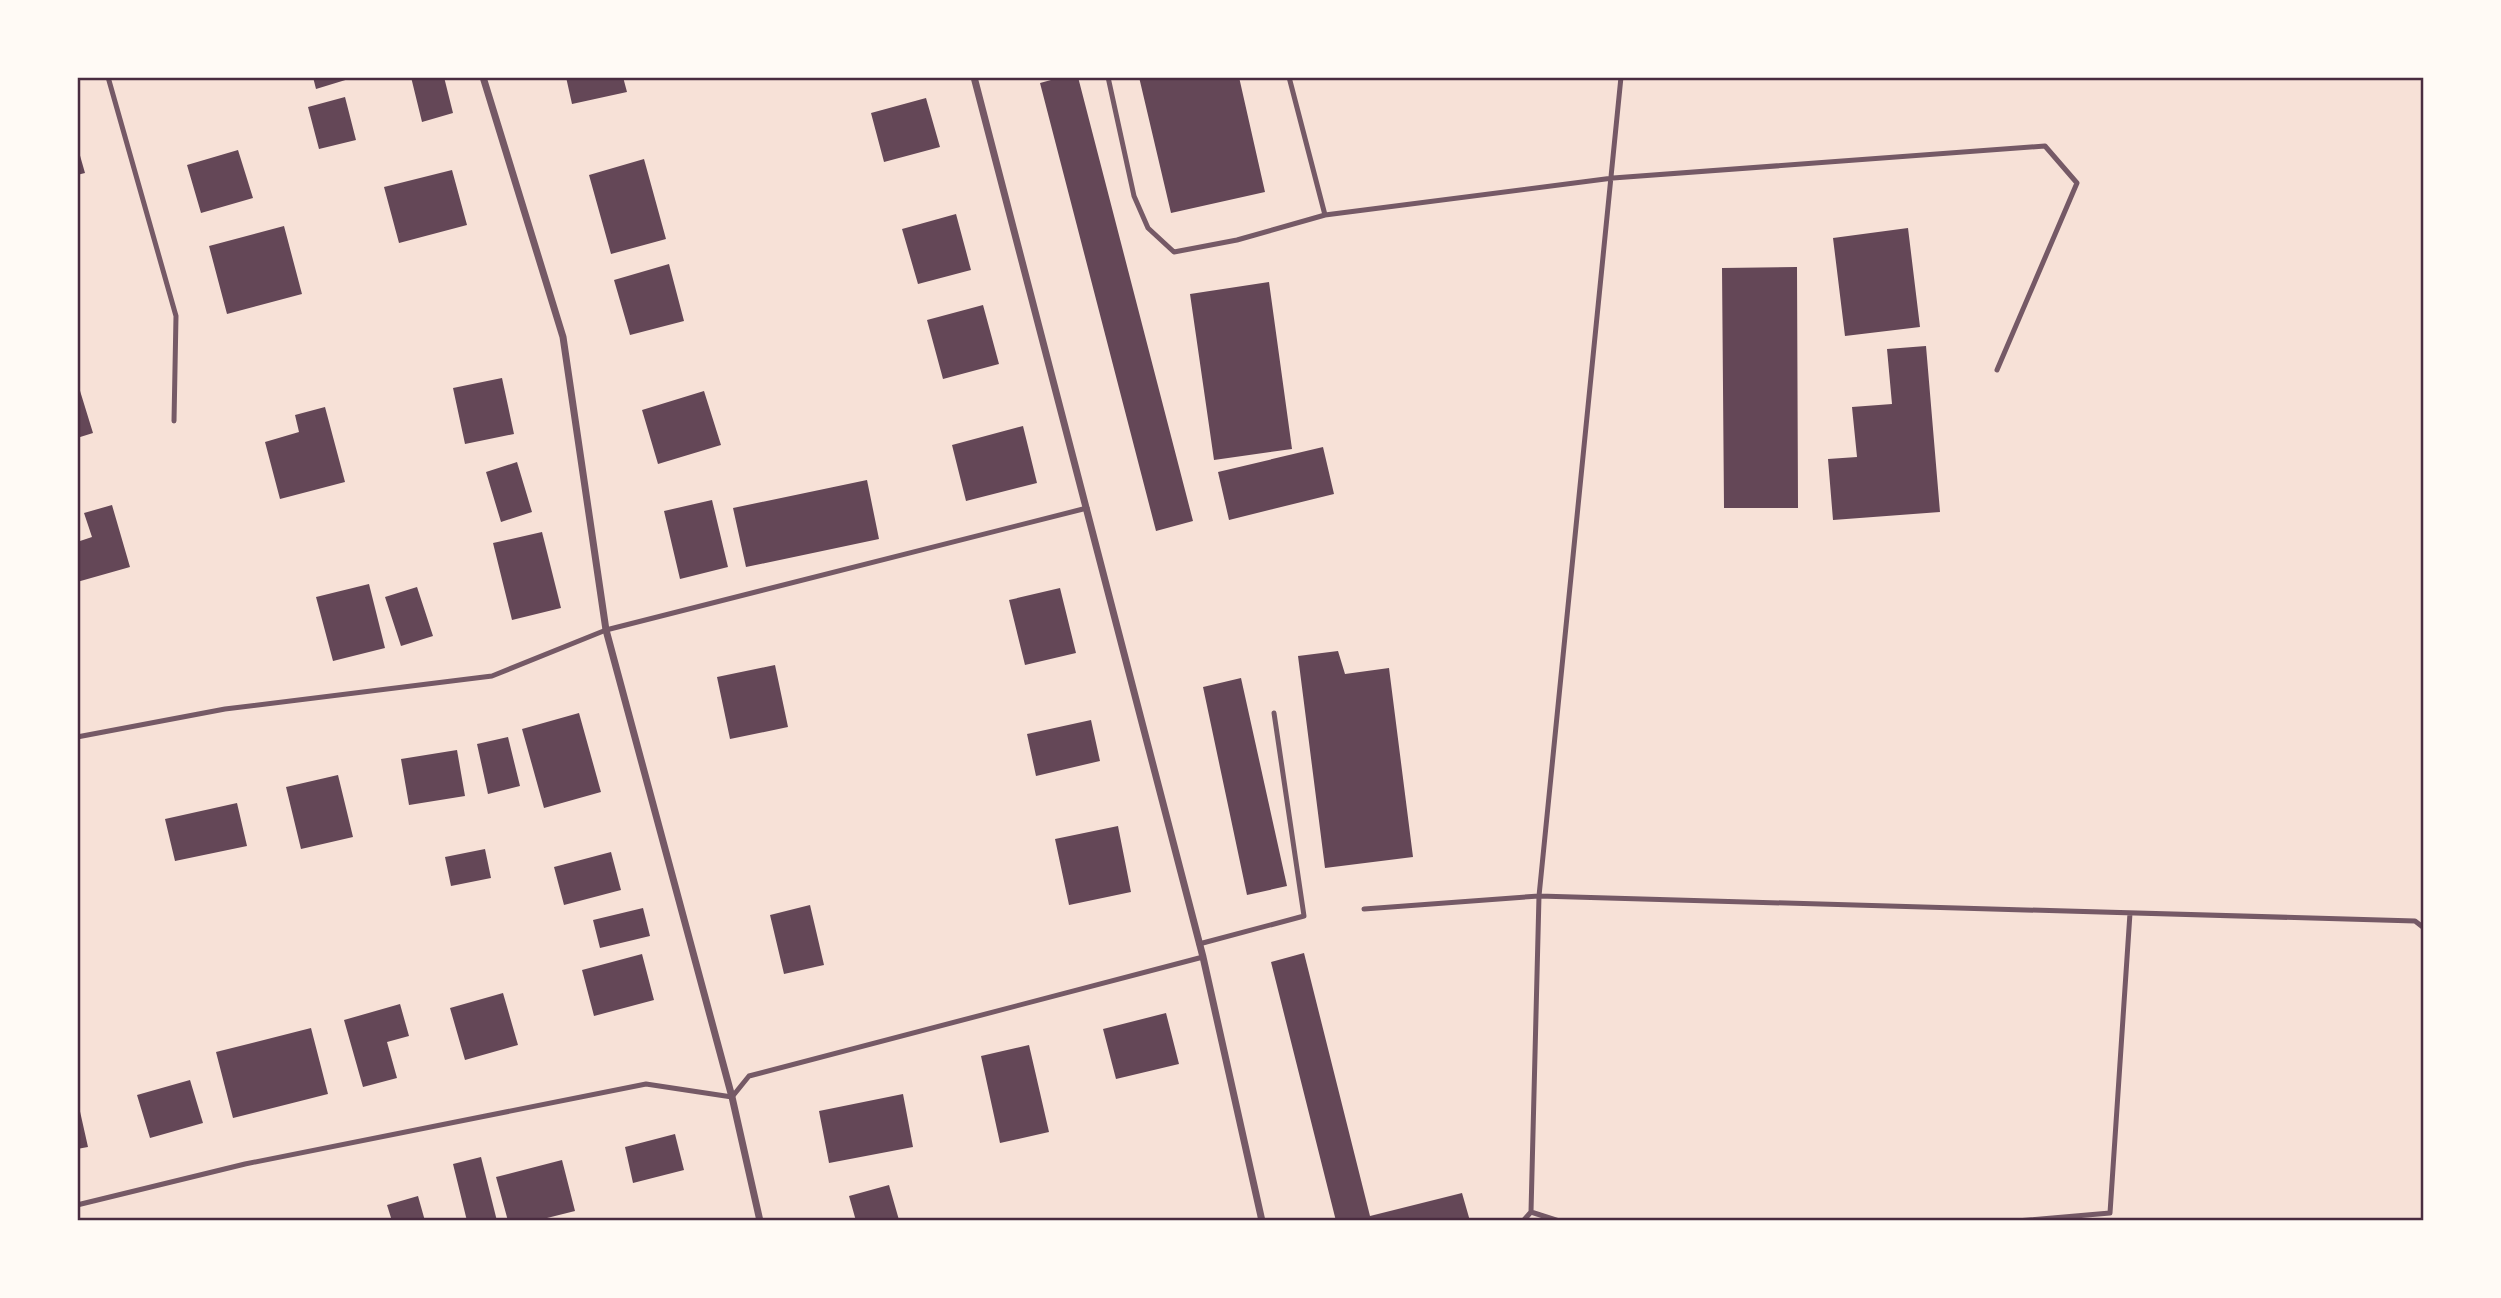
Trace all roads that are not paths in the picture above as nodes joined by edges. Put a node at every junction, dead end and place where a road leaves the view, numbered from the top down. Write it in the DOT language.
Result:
graph roads {
  1 [pos="108,77"];
  2 [pos="483,77"];
  3 [pos="974,77"];
  4 [pos="1108,77"];
  5 [pos="1289,77"];
  6 [pos="1621,77"];
  7 [pos="1613,178"];
  8 [pos="1325,215"];
  9 [pos="1997,370"];
  10 [pos="174,421"];
  11 [pos="1087,508"];
  12 [pos="606,630"];
  13 [pos="1274,713"];
  14 [pos="77,737"];
  15 [pos="1539,896"];
  16 [pos="1364,909"];
  17 [pos="2130,913"];
  18 [pos="2424,928"];
  19 [pos="1199,943"];
  20 [pos="1203,957"];
  21 [pos="732,1097"];
  22 [pos="77,1205"];
  23 [pos="1531,1212"];
  24 [pos="760,1221"];
  25 [pos="1262,1221"];
  26 [pos="1523,1221"];
  27 [pos="1559,1221"];
  28 [pos="2017,1221"];
  1 -- 10 [label="lane"];
  2 -- 12 [label="street"];
  3 -- 11 [label="street"];
  4 -- 8 [label="lane"];
  5 -- 8 [label="lane"];
  6 -- 7 [label="lane"];
  7 -- 8 [label="lane"];
  7 -- 9 [label="lane"];
  7 -- 15 [label="lane"];
  11 -- 12 [label="lane"];
  11 -- 19 [label="street"];
  12 -- 14 [label="lane"];
  12 -- 21 [label="street"];
  13 -- 19 [label="lane"];
  15 -- 16 [label="lane"];
  15 -- 17 [label="lane"];
  15 -- 23 [label="lane"];
  17 -- 18 [label="lane"];
  17 -- 28 [label="lane"];
  19 -- 20 [label="street"];
  20 -- 21 [label="lane"];
  20 -- 25 [label="street"];
  21 -- 22 [label="lane"];
  21 -- 24 [label="street"];
  23 -- 26 [label="lane"];
  23 -- 27 [label="lane"];
}
